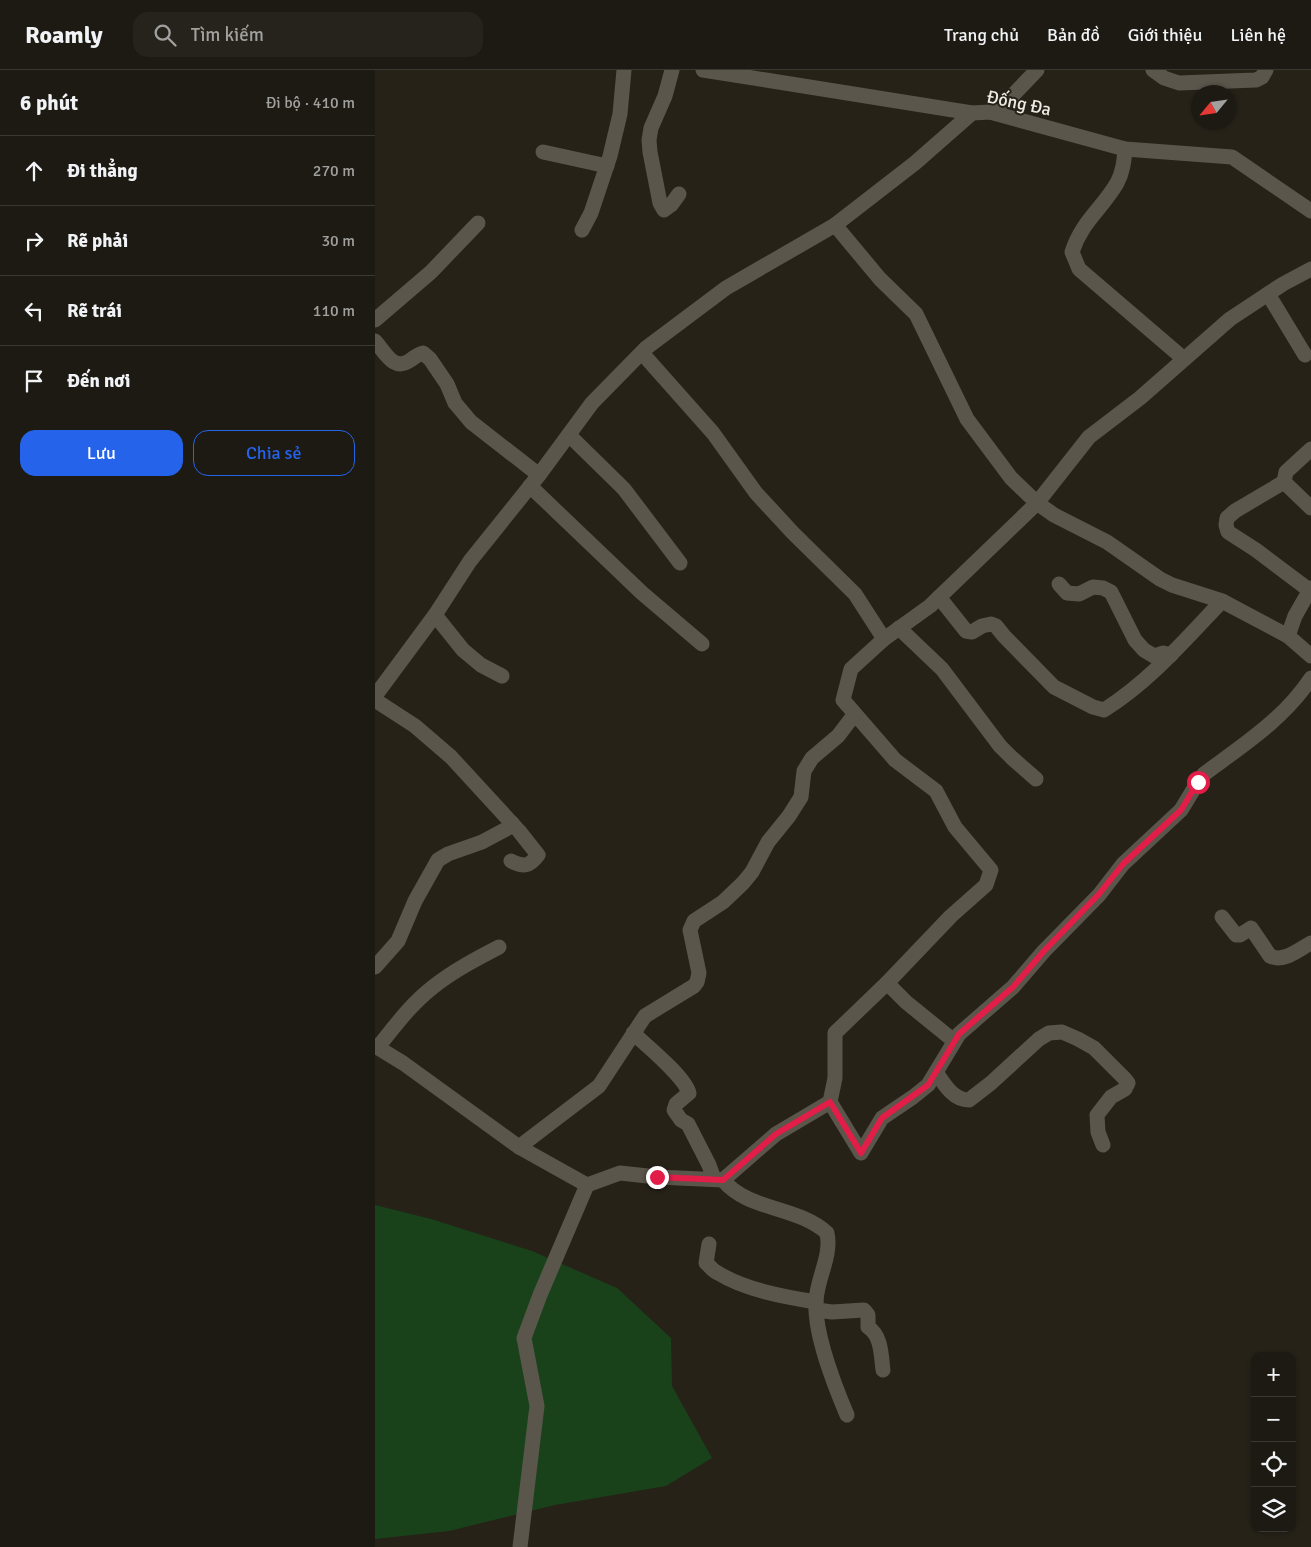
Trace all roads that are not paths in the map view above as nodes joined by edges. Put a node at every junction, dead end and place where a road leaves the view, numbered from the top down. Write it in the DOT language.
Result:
graph roads {
  1 [pos="624,70"];
  2 [pos="672,70"];
  3 [pos="703,70"];
  4 [pos="1037,70"];
  5 [pos="1153,70"];
  6 [pos="1266,70"];
  7 [pos="990,112"];
  8 [pos="972,113"];
  9 [pos="1125,149"];
  10 [pos="543,152"];
  11 [pos="607,166"];
  12 [pos="679,194"];
  13 [pos="1311,211"];
  14 [pos="478,223"];
  15 [pos="835,226"];
  16 [pos="582,230"];
  17 [pos="1309,275"];
  18 [pos="1268,294"];
  19 [pos="375,320"];
  20 [pos="375,341"];
  21 [pos="642,353"];
  22 [pos="1305,355"];
  23 [pos="1184,359"];
  24 [pos="569,435"];
  25 [pos="1311,449"];
  26 [pos="535,481"];
  27 [pos="1284,482"];
  28 [pos="1037,503"];
  29 [pos="1311,508"];
  30 [pos="680,563"];
  31 [pos="1059,584"];
  32 [pos="1310,589"];
  33 [pos="939,597"];
  34 [pos="1222,600"];
  35 [pos="435,615"];
  36 [pos="899,628"];
  37 [pos="1289,636"];
  38 [pos="884,638"];
  39 [pos="702,644"];
  40 [pos="1171,654"];
  41 [pos="1311,656"];
  42 [pos="502,676"];
  43 [pos="1311,678"];
  44 [pos="375,698"];
  45 [pos="854,714"];
  46 [pos="1036,779"];
  47 [pos="512,823"];
  48 [pos="511,861"];
  49 [pos="1222,917"];
  50 [pos="1311,943"];
  51 [pos="499,947"];
  52 [pos="375,967"];
  53 [pos="887,983"];
  54 [pos="633,1034"];
  55 [pos="954,1041"];
  56 [pos="377,1046"];
  57 [pos="936,1072"];
  58 [pos="830,1102"];
  59 [pos="1103,1145"];
  60 [pos="519,1146"];
  61 [pos="719,1179"];
  62 [pos="587,1184"];
  63 [pos="709,1244"];
  64 [pos="816,1306"];
  65 [pos="883,1370"];
  66 [pos="847,1415"];
  67 [pos="520,1547"];
  1 -- 11 [label="street"];
  2 -- 12 [label="street"];
  3 -- 8 [label="street, Đống Đa"];
  4 -- 7 [label="street"];
  5 -- 6 [label="street"];
  7 -- 8 [label="street, Đống Đa"];
  7 -- 9 [label="street, Đống Đa"];
  8 -- 15 [label="street"];
  9 -- 13 [label="street, Đống Đa"];
  9 -- 23 [label="street"];
  10 -- 11 [label="street"];
  11 -- 16 [label="street"];
  14 -- 19 [label="street"];
  15 -- 21 [label="street"];
  15 -- 28 [label="street"];
  17 -- 18 [label="street"];
  18 -- 22 [label="street"];
  18 -- 23 [label="street"];
  20 -- 26 [label="street"];
  21 -- 24 [label="street"];
  21 -- 38 [label="street"];
  23 -- 28 [label="street"];
  24 -- 26 [label="street"];
  24 -- 30 [label="street"];
  25 -- 27 [label="street"];
  26 -- 35 [label="street"];
  26 -- 39 [label="street"];
  27 -- 29 [label="street"];
  27 -- 32 [label="street"];
  28 -- 33 [label="street"];
  28 -- 34 [label="street"];
  31 -- 40 [label="street"];
  32 -- 37 [label="street"];
  33 -- 36 [label="street"];
  33 -- 40 [label="street"];
  34 -- 37 [label="street"];
  34 -- 40 [label="street"];
  35 -- 42 [label="street"];
  35 -- 44 [label="street"];
  36 -- 38 [label="street"];
  36 -- 46 [label="street"];
  37 -- 41 [label="street"];
  38 -- 45 [label="street"];
  43 -- 55 [label="street"];
  44 -- 47 [label="street"];
  45 -- 53 [label="street"];
  45 -- 54 [label="street"];
  47 -- 48 [label="street"];
  47 -- 52 [label="street"];
  49 -- 50 [label="street"];
  51 -- 56 [label="street"];
  53 -- 55 [label="street"];
  53 -- 58 [label="street"];
  54 -- 60 [label="street"];
  54 -- 61 [label="street"];
  55 -- 57 [label="street"];
  56 -- 60 [label="street"];
  57 -- 58 [label="street"];
  57 -- 59 [label="street"];
  58 -- 61 [label="street"];
  60 -- 62 [label="street"];
  61 -- 62 [label="street"];
  61 -- 64 [label="street"];
  62 -- 67 [label="street"];
  63 -- 64 [label="street"];
  64 -- 65 [label="street"];
  64 -- 66 [label="street"];
}
